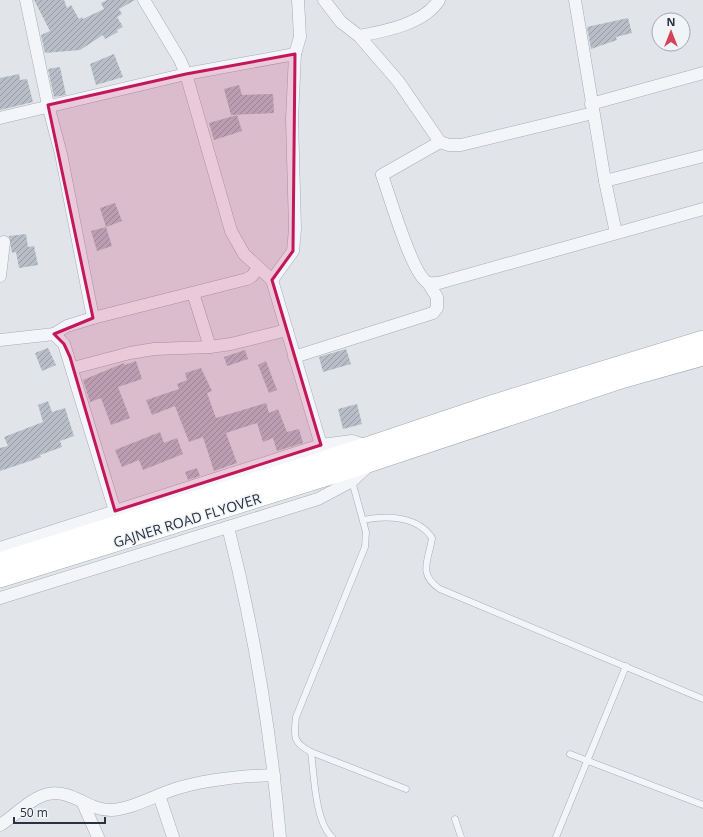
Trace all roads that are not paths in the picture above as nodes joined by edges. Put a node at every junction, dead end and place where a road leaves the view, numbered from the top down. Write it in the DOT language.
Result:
graph roads {
  1 [pos="26,0"];
  2 [pos="144,0"];
  3 [pos="298,0"];
  4 [pos="324,0"];
  5 [pos="439,0"];
  6 [pos="575,0"];
  7 [pos="359,36"];
  8 [pos="295,54"];
  9 [pos="703,72"];
  10 [pos="186,74"];
  11 [pos="48,105"];
  12 [pos="592,108"];
  13 [pos="0,118"];
  14 [pos="440,142"];
  15 [pos="703,156"];
  16 [pos="605,181"];
  17 [pos="703,209"];
  18 [pos="616,233"];
  19 [pos="4,242"];
  20 [pos="258,268"];
  21 [pos="0,276"];
  22 [pos="272,280"];
  23 [pos="428,282"];
  24 [pos="193,293"];
  25 [pos="93,318"];
  26 [pos="287,330"];
  27 [pos="54,334"];
  28 [pos="0,340"];
  29 [pos="703,340"];
  30 [pos="210,347"];
  31 [pos="703,356"];
  32 [pos="294,357"];
  33 [pos="73,368"];
  34 [pos="321,445"];
  35 [pos="371,454"];
  36 [pos="347,468"];
  37 [pos="115,511"];
  38 [pos="363,520"];
  39 [pos="228,528"];
  40 [pos="0,548"];
  41 [pos="0,562"];
  42 [pos="0,578"];
  43 [pos="0,598"];
  44 [pos="626,666"];
  45 [pos="703,699"];
  46 [pos="310,752"];
  47 [pos="570,754"];
  48 [pos="587,760"];
  49 [pos="274,776"];
  50 [pos="406,789"];
  51 [pos="159,795"];
  52 [pos="82,801"];
  53 [pos="703,805"];
  54 [pos="454,819"];
  55 [pos="0,825"];
  56 [pos="98,837"];
  57 [pos="174,837"];
  58 [pos="280,837"];
  59 [pos="332,837"];
  60 [pos="461,837"];
  61 [pos="556,837"];
  1 -- 11 [label="street"];
  2 -- 10 [label="street"];
  3 -- 8 [label="street"];
  4 -- 7 [label="street"];
  5 -- 7 [label="street"];
  6 -- 12 [label="street"];
  7 -- 14 [label="street"];
  8 -- 10 [label="street"];
  8 -- 22 [label="street"];
  9 -- 12 [label="street"];
  10 -- 11 [label="street"];
  10 -- 20 [label="street"];
  11 -- 13 [label="street"];
  11 -- 25 [label="street"];
  12 -- 14 [label="street"];
  12 -- 16 [label="street"];
  14 -- 23 [label="street"];
  15 -- 16 [label="street"];
  16 -- 18 [label="street"];
  17 -- 18 [label="street"];
  18 -- 23 [label="street"];
  19 -- 21 [label="street"];
  20 -- 22 [label="street"];
  20 -- 24 [label="street"];
  22 -- 26 [label="street"];
  23 -- 32 [label="street"];
  24 -- 25 [label="street"];
  24 -- 30 [label="street"];
  25 -- 27 [label="street"];
  26 -- 30 [label="street"];
  26 -- 32 [label="street"];
  27 -- 28 [label="street"];
  27 -- 33 [label="street"];
  29 -- 35 [label="main road"];
  30 -- 33 [label="street"];
  31 -- 35 [label="main road"];
  32 -- 34 [label="street"];
  33 -- 37 [label="street"];
  34 -- 35 [label="street"];
  34 -- 37 [label="street"];
  35 -- 36 [label="main road, GAJNER ROAD FLYOVER"];
  36 -- 38 [label="lane"];
  36 -- 39 [label="street"];
  36 -- 41 [label="main road, GAJNER ROAD FLYOVER"];
  36 -- 42 [label="main road, GAJNER ROAD FLYOVER"];
  37 -- 40 [label="street"];
  38 -- 44 [label="lane"];
  38 -- 46 [label="lane"];
  39 -- 43 [label="street"];
  39 -- 49 [label="street"];
  44 -- 45 [label="lane"];
  44 -- 48 [label="lane"];
  46 -- 50 [label="lane"];
  46 -- 59 [label="lane"];
  47 -- 48 [label="lane"];
  48 -- 53 [label="lane"];
  48 -- 61 [label="lane"];
  49 -- 51 [label="street"];
  49 -- 58 [label="street"];
  51 -- 52 [label="street"];
  51 -- 57 [label="street"];
  52 -- 55 [label="street"];
  52 -- 56 [label="street"];
  54 -- 60 [label="lane"];
}
